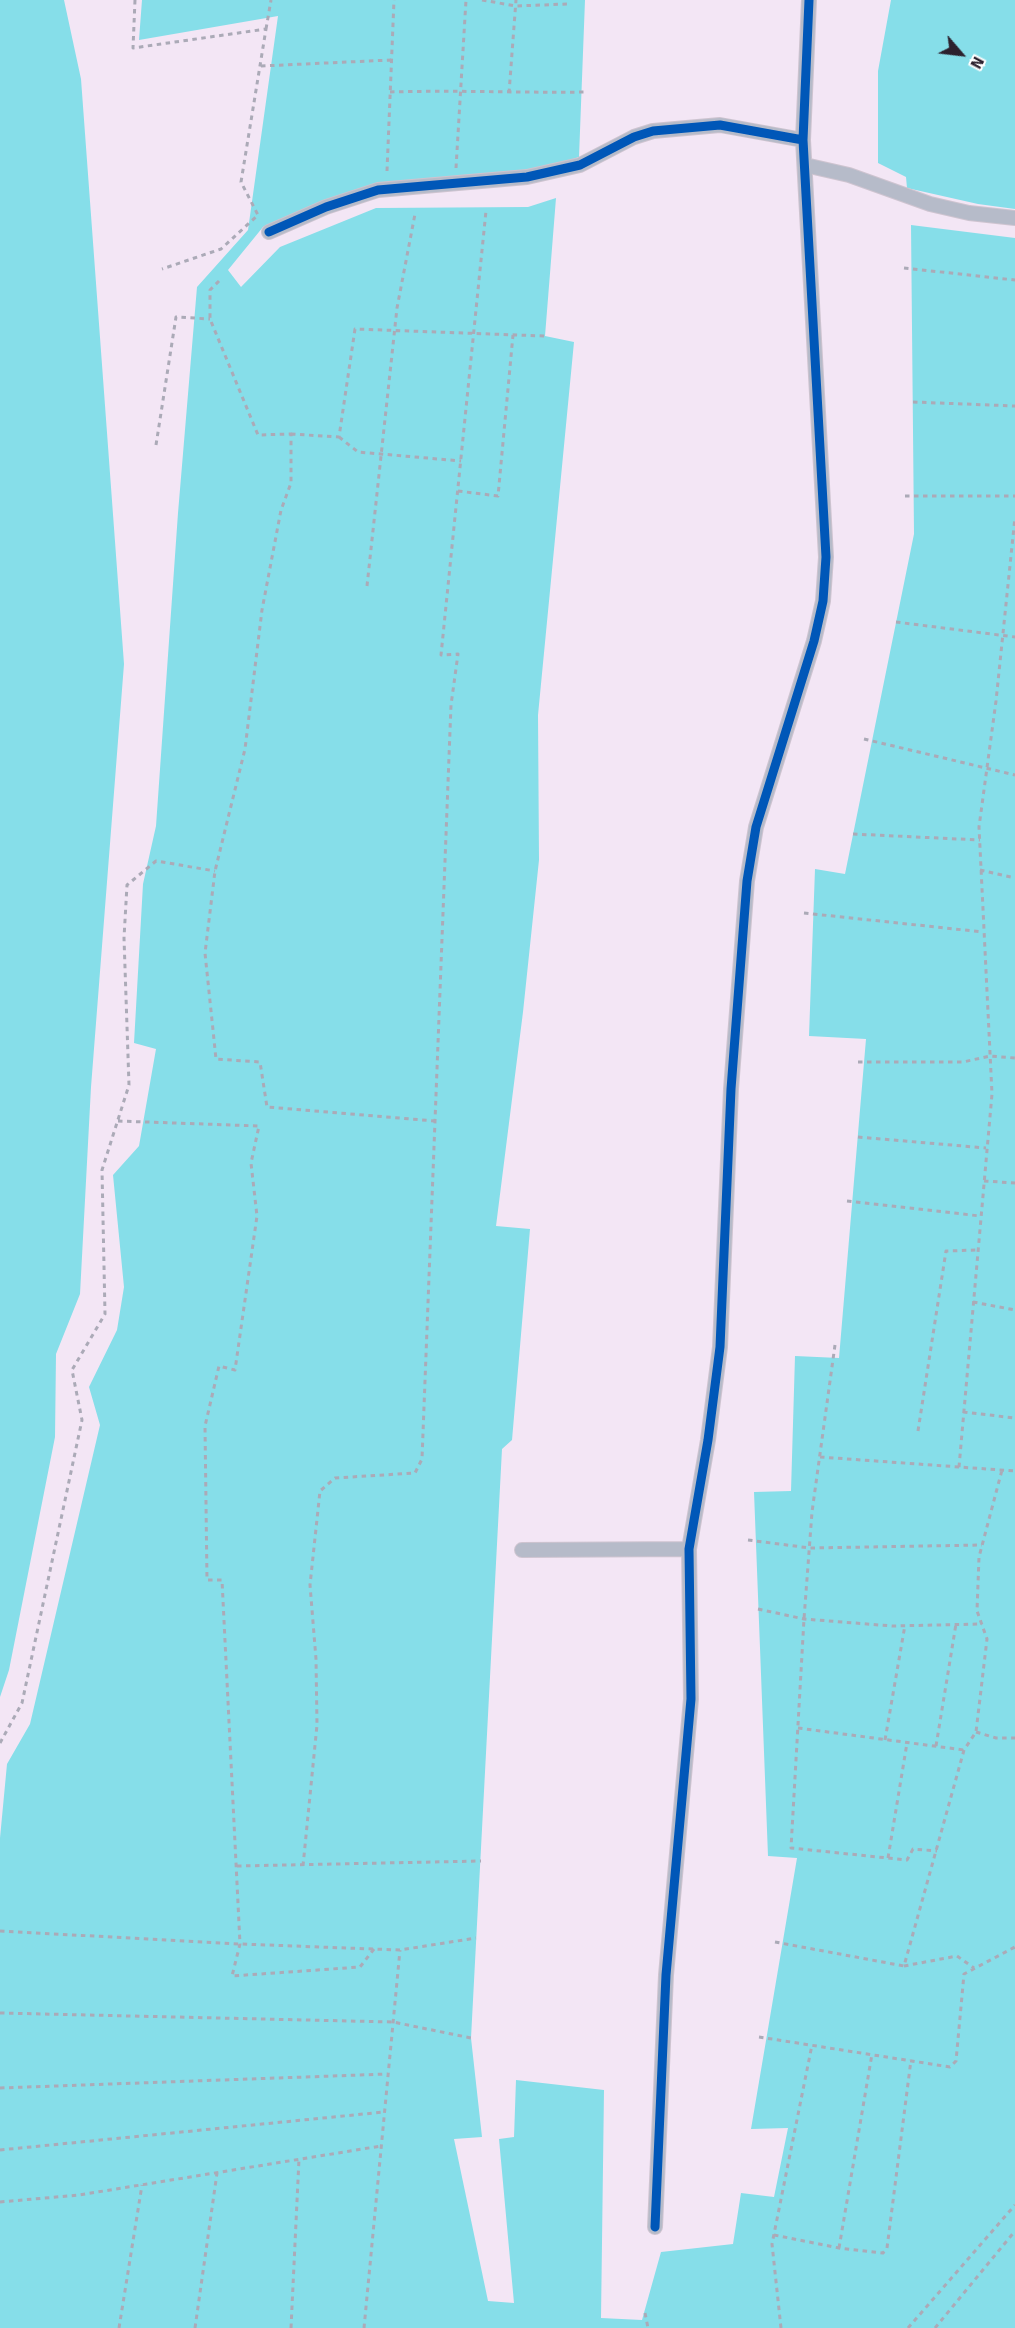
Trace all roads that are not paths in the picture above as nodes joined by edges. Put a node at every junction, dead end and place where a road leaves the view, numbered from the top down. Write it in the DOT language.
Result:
graph roads {
  1 [pos="810,0"];
  2 [pos="803,140"];
  3 [pos="805,165"];
  4 [pos="1015,218"];
  5 [pos="268,232"];
  6 [pos="689,1549"];
  7 [pos="522,1550"];
  8 [pos="656,2227"];
  1 -- 2 [label="street"];
  2 -- 3 [label="street"];
  2 -- 5 [label="street"];
  3 -- 4 [label="street"];
  3 -- 6 [label="street"];
  6 -- 7 [label="street"];
  6 -- 8 [label="street"];
}
